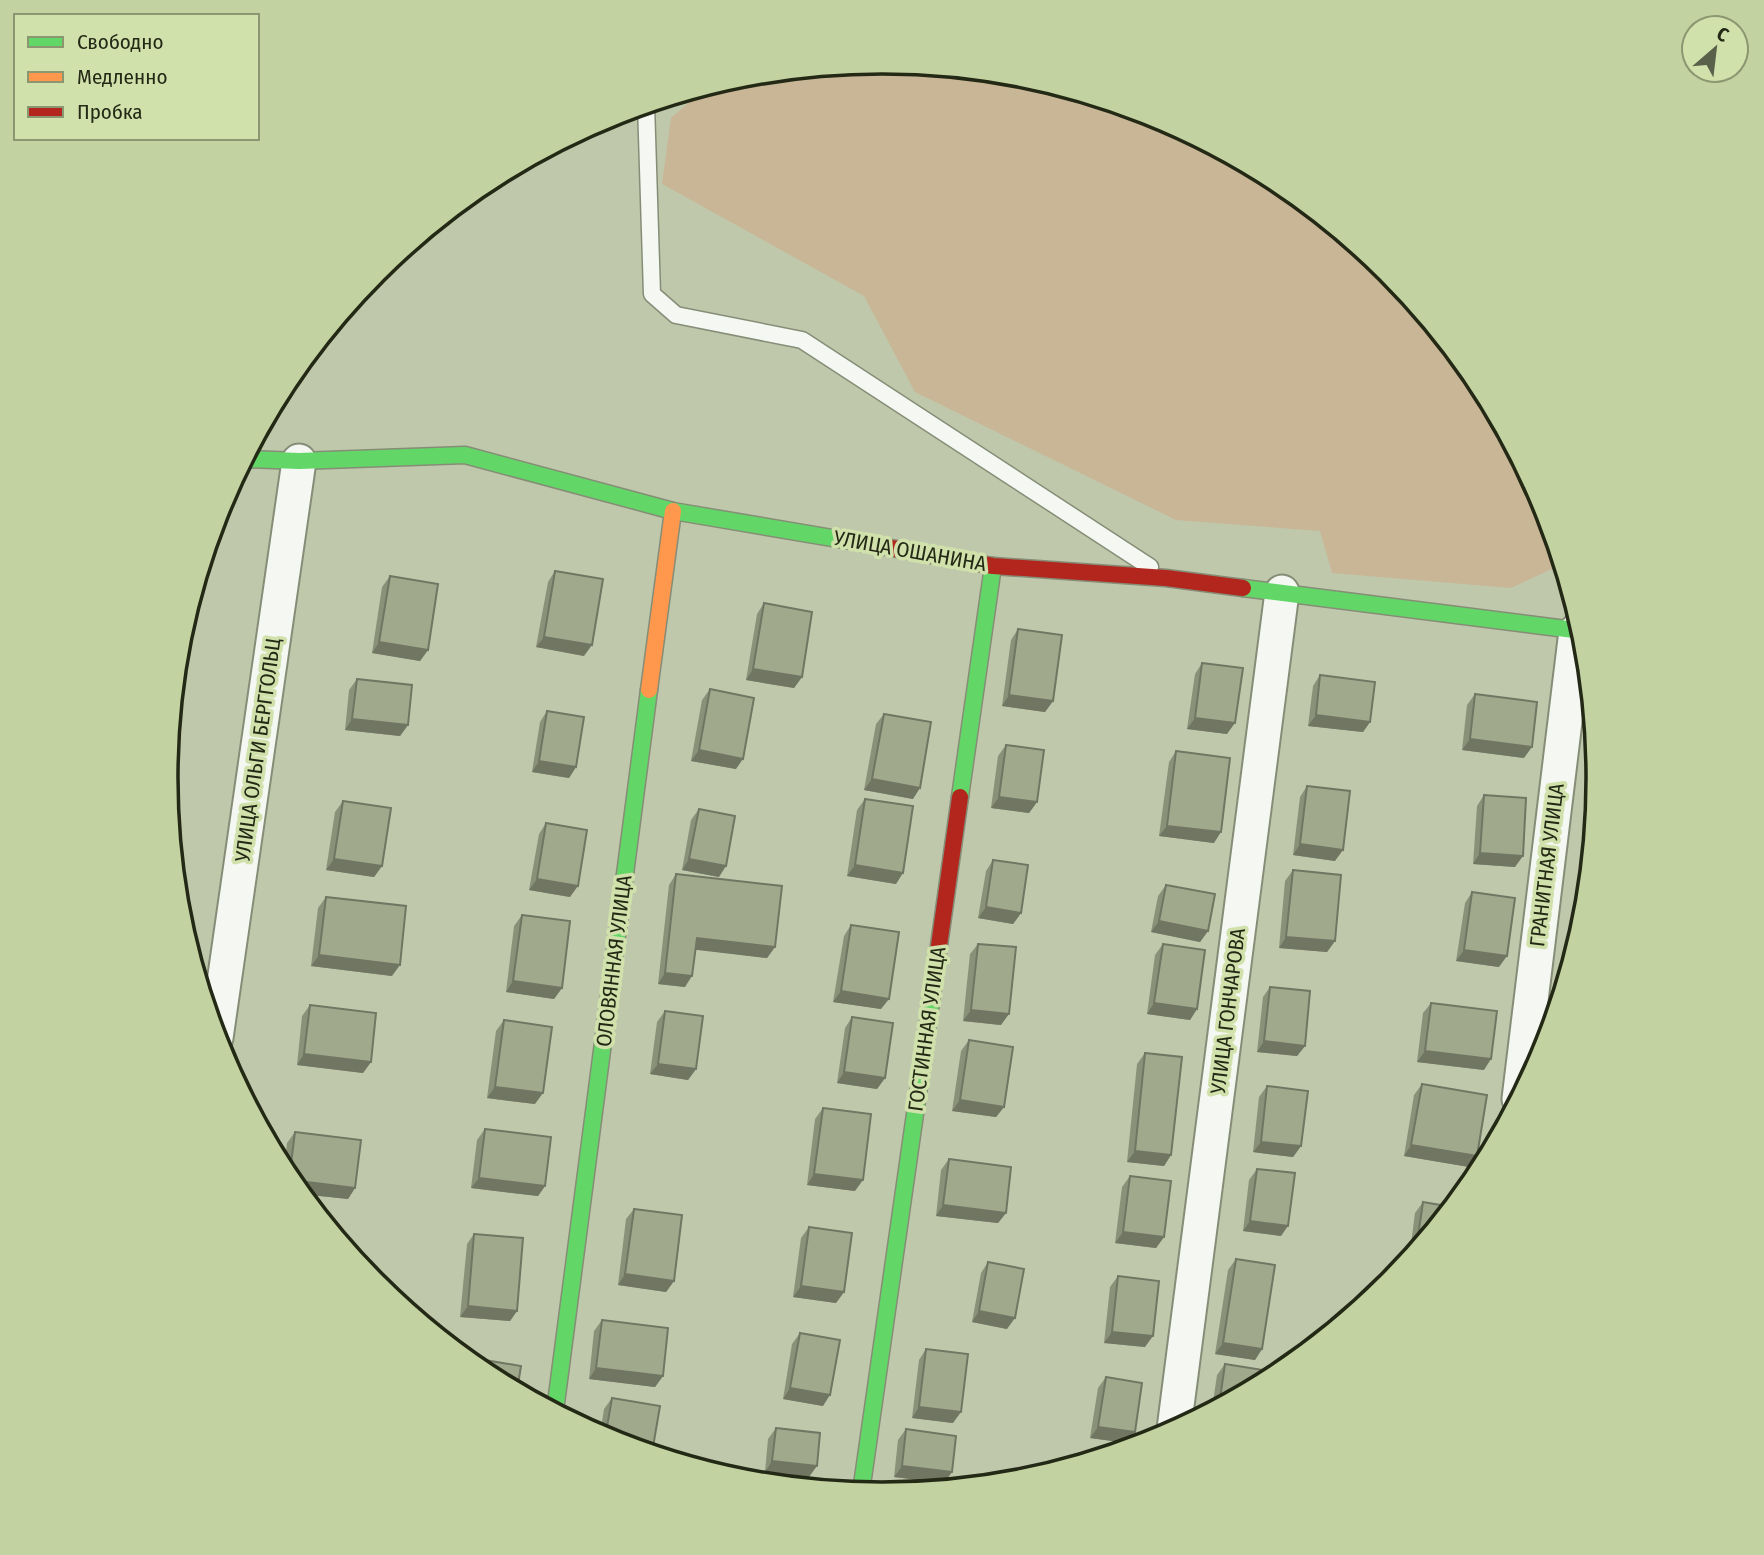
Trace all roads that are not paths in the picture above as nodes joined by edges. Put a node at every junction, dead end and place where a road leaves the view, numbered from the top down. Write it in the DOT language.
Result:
graph roads {
  1 [pos="646,115"];
  2 [pos="254,459"];
  3 [pos="299,461"];
  4 [pos="673,511"];
  5 [pos="993,566"];
  6 [pos="1166,578"];
  7 [pos="1282,592"];
  8 [pos="1570,630"];
  9 [pos="1575,659"];
  10 [pos="219,1015"];
  11 [pos="1522,1069"];
  12 [pos="556,1401"];
  13 [pos="1176,1417"];
  14 [pos="863,1481"];
  1 -- 6 [label="lane"];
  2 -- 3 [label="street, УЛИЦА ОШАНИНА"];
  3 -- 4 [label="street, УЛИЦА ОШАНИНА"];
  3 -- 10 [label="street, УЛИЦА ОЛЬГИ БЕРГГОЛЬЦ"];
  4 -- 5 [label="street, УЛИЦА ОШАНИНА"];
  4 -- 12 [label="street, ОЛОВЯННАЯ УЛИЦА"];
  5 -- 6 [label="street, УЛИЦА ОШАНИНА"];
  5 -- 14 [label="street, ГОСТИННАЯ УЛИЦА"];
  6 -- 7 [label="street, УЛИЦА ОШАНИНА"];
  7 -- 8 [label="street, УЛИЦА ОШАНИНА"];
  7 -- 13 [label="street, УЛИЦА ГОНЧАРОВА"];
  9 -- 11 [label="street, ГРАНИТНАЯ УЛИЦА"];
}
